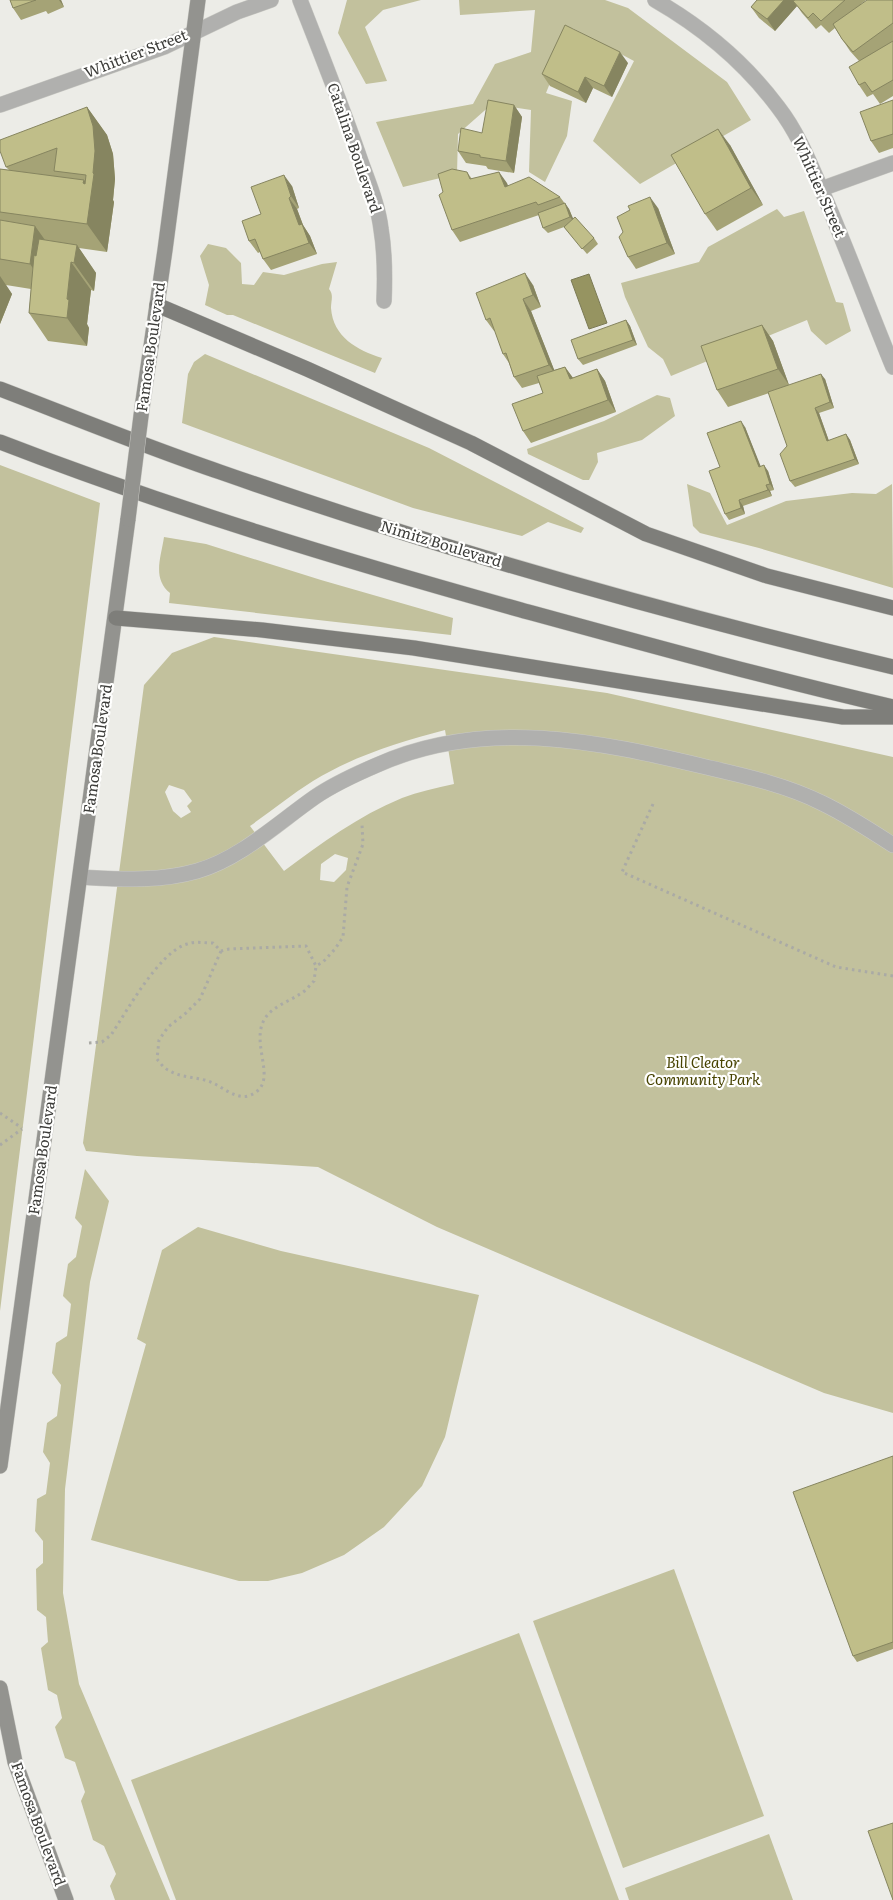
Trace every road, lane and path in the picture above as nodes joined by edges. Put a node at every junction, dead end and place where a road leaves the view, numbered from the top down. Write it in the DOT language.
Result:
graph roads {
  1 [pos="198,0"];
  2 [pos="271,0"];
  3 [pos="300,0"];
  4 [pos="656,0"];
  5 [pos="194,31"];
  6 [pos="0,105"];
  7 [pos="893,164"];
  8 [pos="821,189"];
  9 [pos="384,301"];
  10 [pos="156,305"];
  11 [pos="892,364"];
  12 [pos="0,389"];
  13 [pos="0,442"];
  14 [pos="893,608"];
  15 [pos="116,618"];
  16 [pos="893,666"];
  17 [pos="893,706"];
  18 [pos="893,717"];
  19 [pos="653,804"];
  20 [pos="362,825"];
  21 [pos="893,845"];
  22 [pos="80,877"];
  23 [pos="221,951"];
  24 [pos="316,966"];
  25 [pos="893,976"];
  26 [pos="89,1043"];
  27 [pos="23,1128"];
  28 [pos="0,1146"];
  29 [pos="0,1466"];
  30 [pos="0,1688"];
  31 [pos="66,1900"];
  1 -- 5 [label="street"];
  2 -- 5 [label="street, Whittier Street"];
  3 -- 9 [label="street, Catalina Boulevard"];
  4 -- 8 [label="street, Whittier Street"];
  5 -- 6 [label="street, Whittier Street"];
  5 -- 10 [label="street, Famosa Boulevard"];
  7 -- 8 [label="street"];
  8 -- 11 [label="street, Whittier Street"];
  10 -- 14 [label="main road"];
  10 -- 15 [label="street, Famosa Boulevard, bridge"];
  12 -- 16 [label="main road, Nimitz Boulevard"];
  13 -- 17 [label="main road"];
  15 -- 18 [label="main road"];
  15 -- 22 [label="street, Famosa Boulevard"];
  19 -- 25 [label="path"];
  20 -- 24 [label="path"];
  21 -- 22 [label="street"];
  22 -- 29 [label="street, Famosa Boulevard"];
  23 -- 24 [label="path"];
  23 -- 24 [label="path"];
  23 -- 26 [label="path"];
  27 -- 28 [label="path"];
  30 -- 31 [label="street, Famosa Boulevard"];
}
